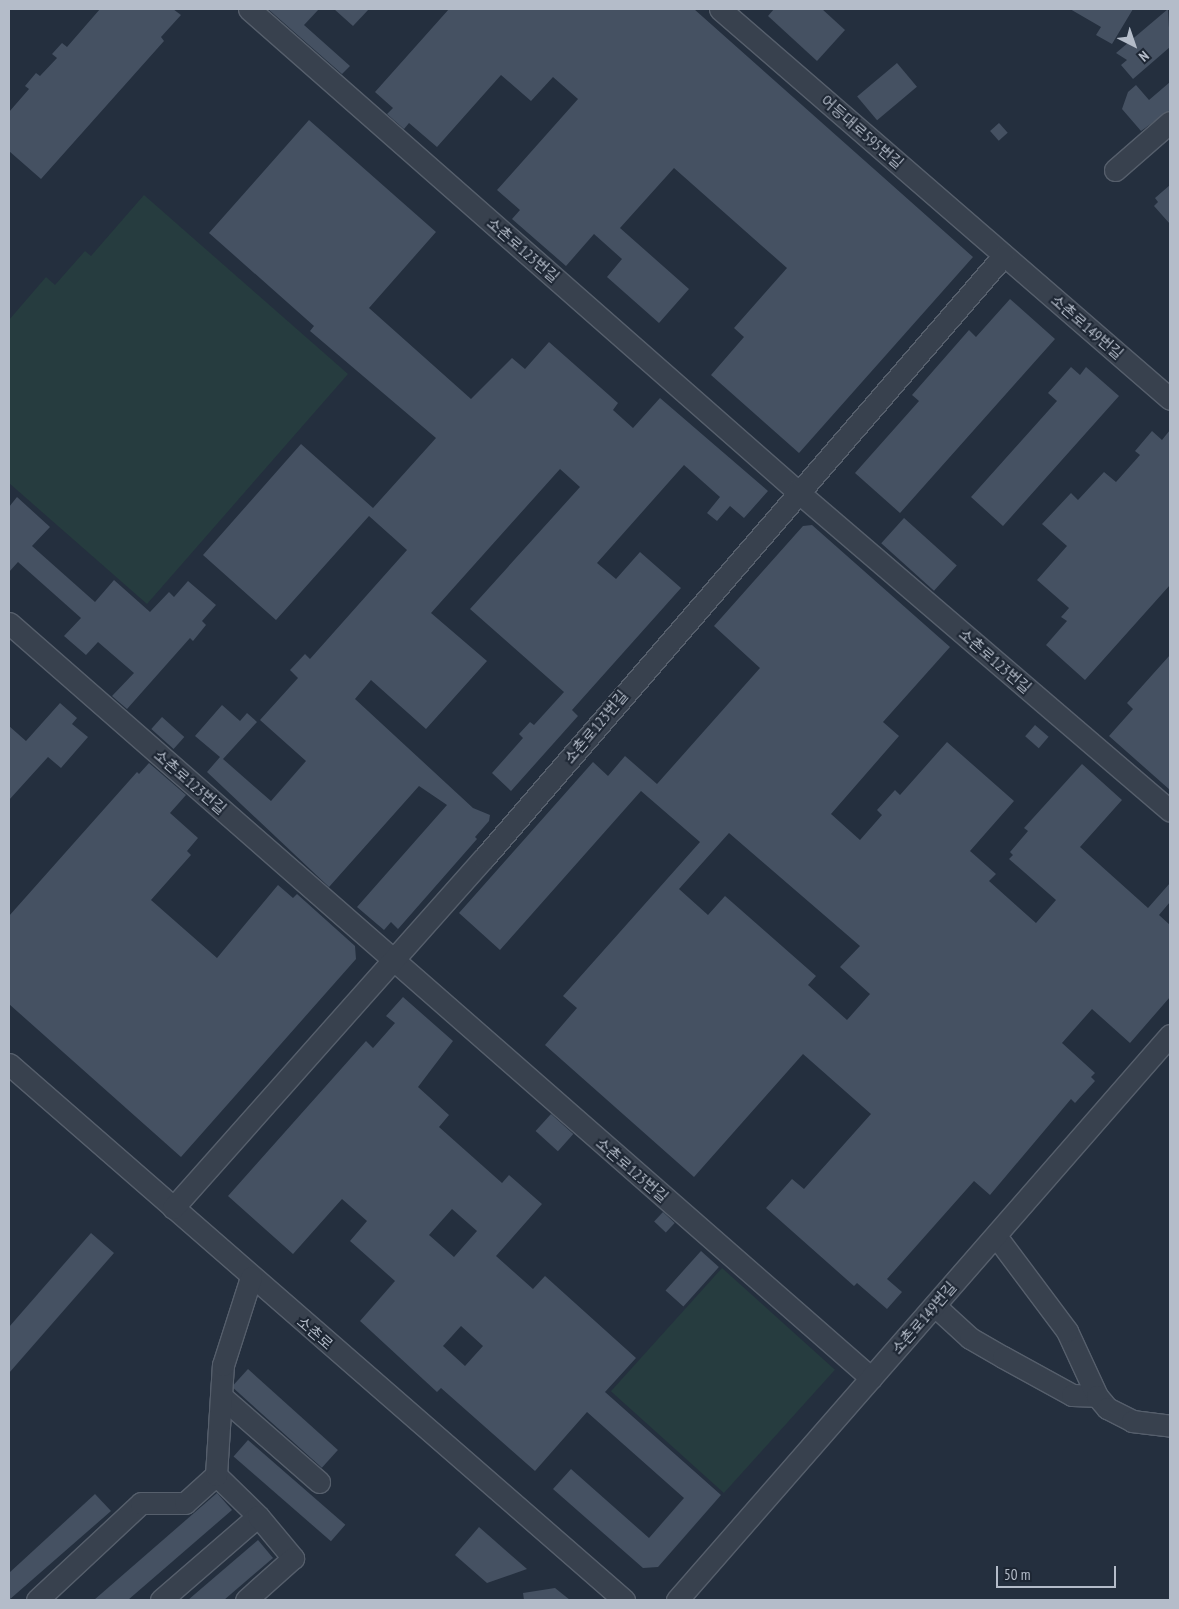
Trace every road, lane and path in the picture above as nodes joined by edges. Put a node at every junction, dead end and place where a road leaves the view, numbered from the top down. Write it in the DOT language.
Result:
graph roads {
  1 [pos="249,9"];
  2 [pos="720,9"];
  3 [pos="1170,122"];
  4 [pos="1115,170"];
  5 [pos="1004,255"];
  6 [pos="1170,399"];
  7 [pos="797,491"];
  8 [pos="9,624"];
  9 [pos="1170,811"];
  10 [pos="394,961"];
  11 [pos="1170,1035"];
  12 [pos="9,1064"];
  13 [pos="173,1208"];
  14 [pos="996,1236"];
  15 [pos="251,1277"];
  16 [pos="935,1306"];
  17 [pos="871,1378"];
  18 [pos="1097,1396"];
  19 [pos="222,1397"];
  20 [pos="1170,1426"];
  21 [pos="216,1475"];
  22 [pos="319,1482"];
  23 [pos="258,1516"];
  24 [pos="36,1600"];
  25 [pos="161,1600"];
  26 [pos="246,1600"];
  27 [pos="624,1600"];
  28 [pos="677,1600"];
  1 -- 7 [label="street, 소촌로123번길"];
  2 -- 5 [label="street, 어등대로595번길"];
  3 -- 4 [label="street"];
  5 -- 6 [label="street, 소촌로149번길"];
  5 -- 7 [label="street, 소촌로123번길"];
  7 -- 9 [label="street, 소촌로123번길"];
  7 -- 10 [label="street, 소촌로123번길"];
  8 -- 10 [label="street, 소촌로123번길"];
  10 -- 13 [label="street, 소촌로123번길"];
  10 -- 17 [label="street, 소촌로123번길"];
  11 -- 14 [label="street, 소촌로149번길"];
  12 -- 13 [label="street, 소촌로"];
  13 -- 15 [label="street, 소촌로"];
  14 -- 16 [label="street, 소촌로149번길"];
  14 -- 18 [label="street"];
  15 -- 19 [label="street"];
  15 -- 27 [label="street, 소촌로"];
  16 -- 17 [label="street, 소촌로149번길"];
  16 -- 18 [label="street"];
  17 -- 28 [label="street, 소촌로149번길"];
  18 -- 20 [label="street"];
  19 -- 21 [label="street"];
  19 -- 22 [label="street"];
  21 -- 23 [label="street"];
  21 -- 24 [label="street"];
  23 -- 25 [label="street"];
  23 -- 26 [label="street"];
}
